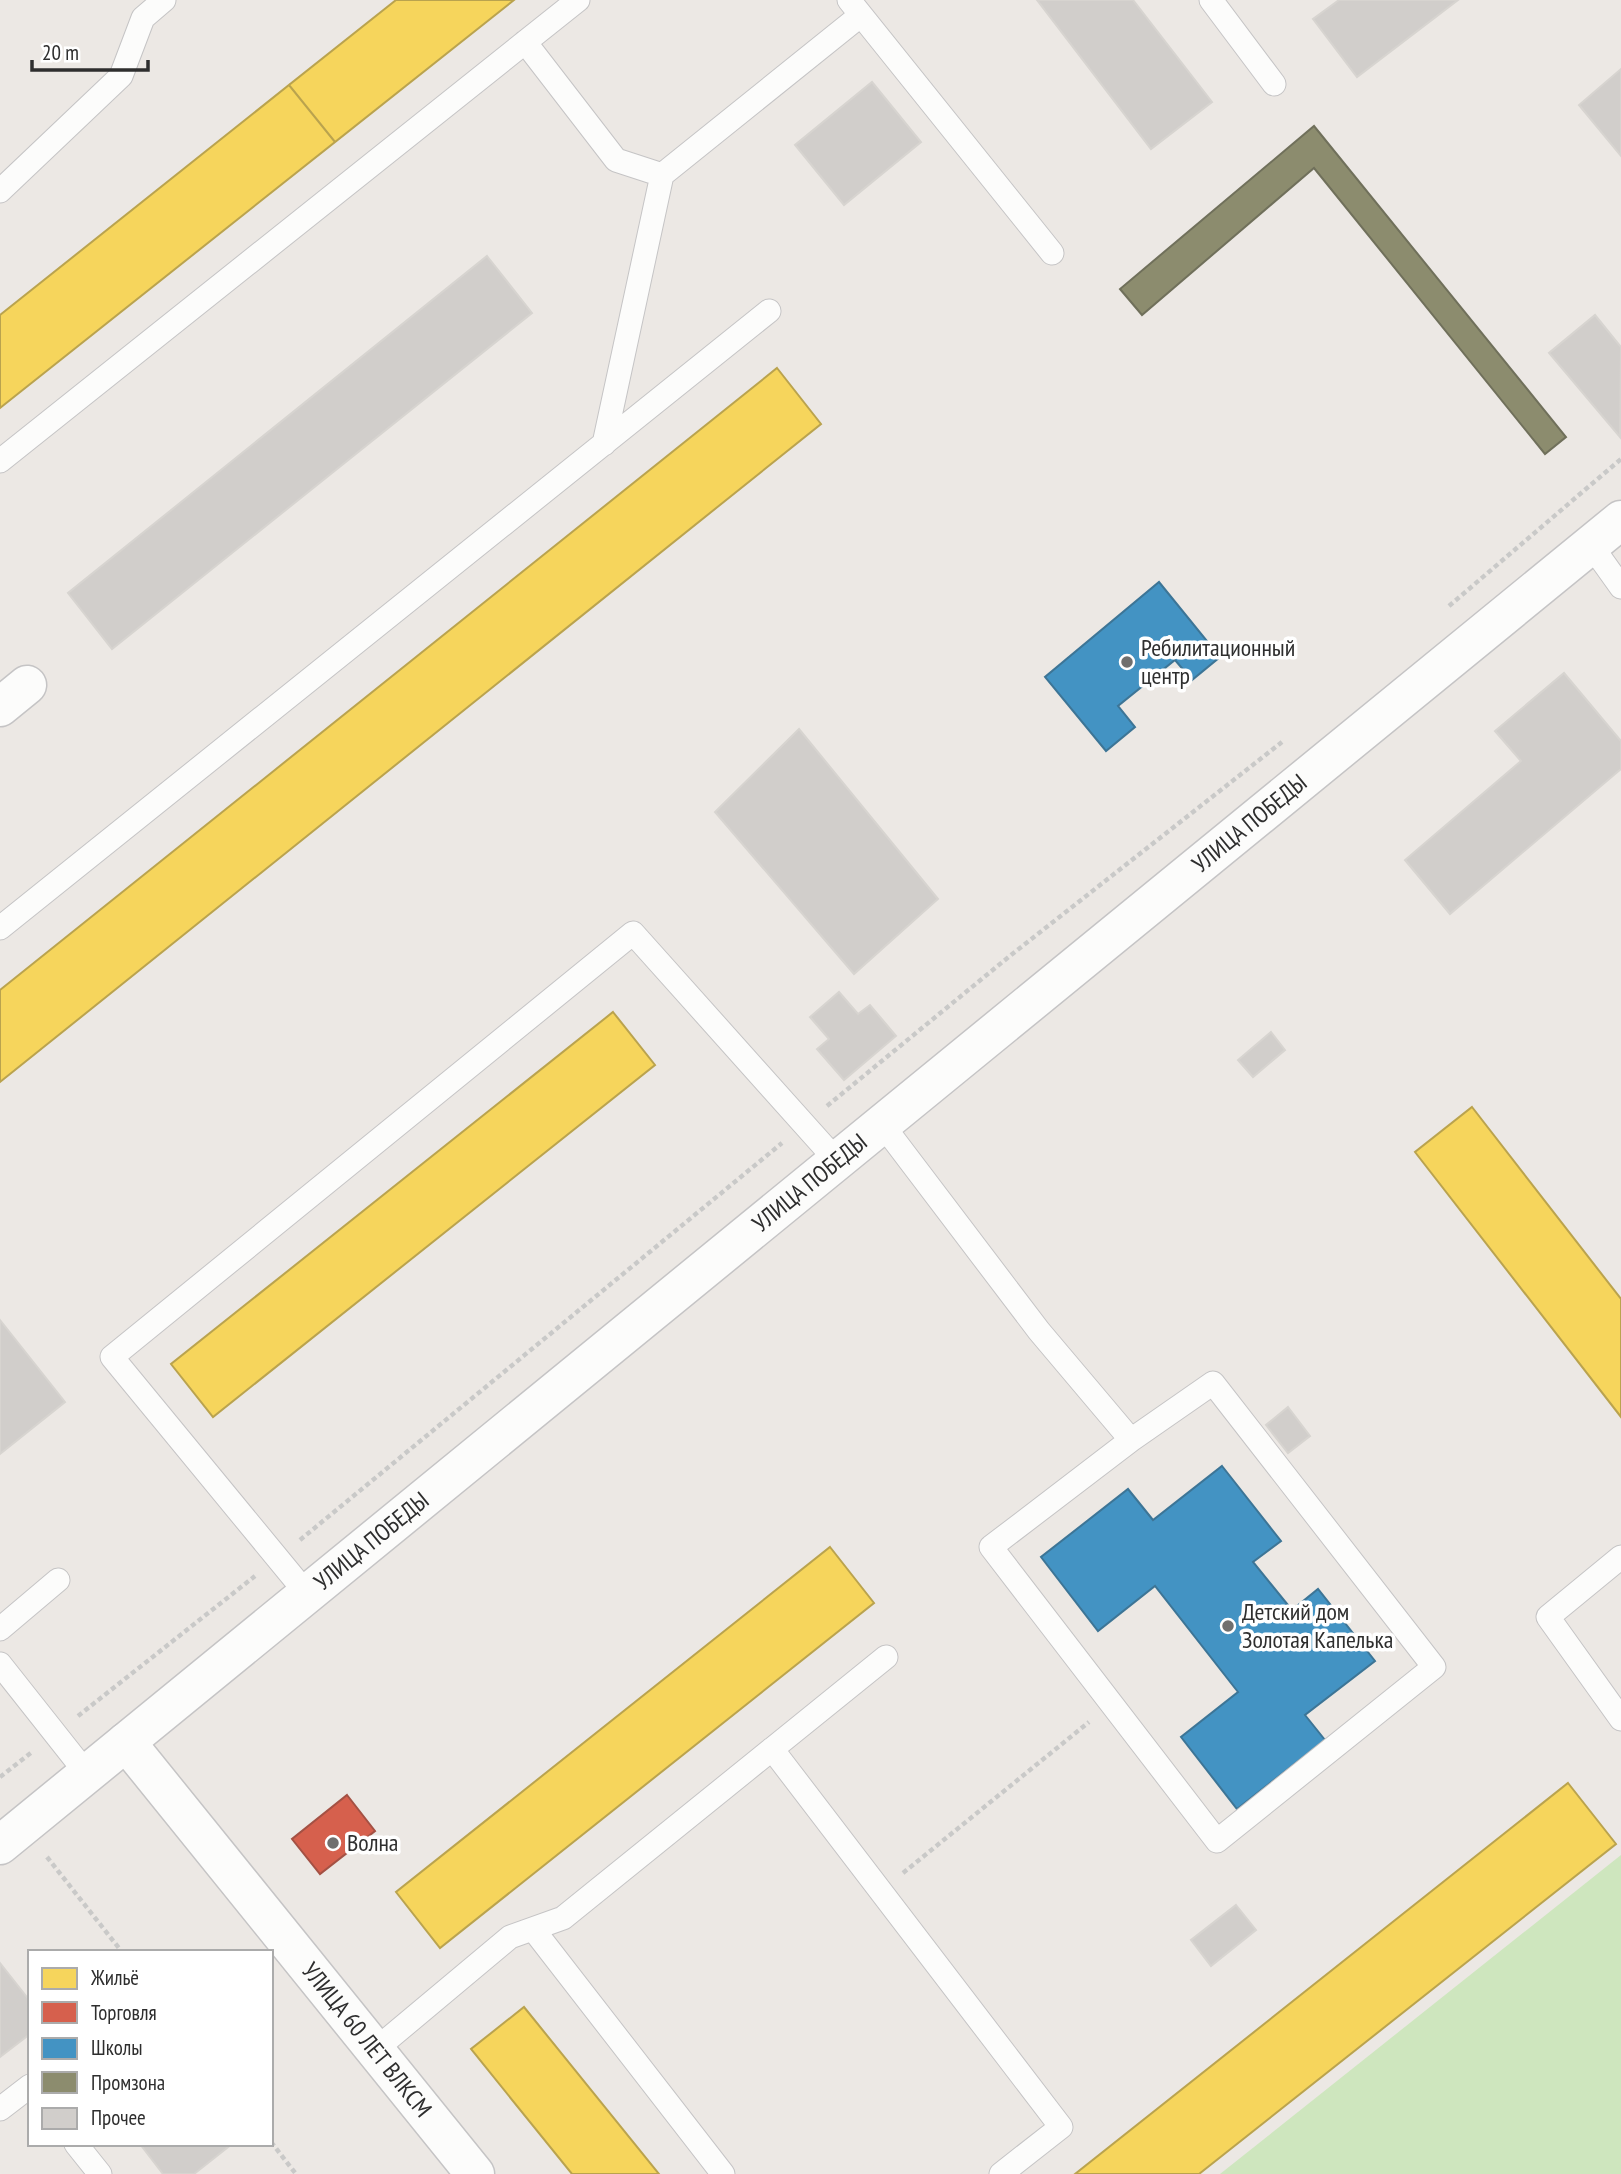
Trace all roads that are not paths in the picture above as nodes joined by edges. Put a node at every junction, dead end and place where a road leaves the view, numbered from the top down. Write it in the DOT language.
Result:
graph roads {
  1 [pos="164,0"];
  2 [pos="578,0"];
  3 [pos="1211,0"];
  4 [pos="855,7"];
  5 [pos="525,42"];
  6 [pos="1274,84"];
  7 [pos="662,175"];
  8 [pos="0,191"];
  9 [pos="1052,253"];
  10 [pos="769,311"];
  11 [pos="604,443"];
  12 [pos="0,461"];
  13 [pos="1621,520"];
  14 [pos="1591,545"];
  15 [pos="1621,587"];
  16 [pos="0,928"];
  17 [pos="882,1124"];
  18 [pos="837,1161"];
  19 [pos="1131,1440"];
  20 [pos="1621,1558"];
  21 [pos="58,1580"];
  22 [pos="307,1594"];
  23 [pos="0,1629"];
  24 [pos="886,1657"];
  25 [pos="0,1664"];
  26 [pos="1621,1719"];
  27 [pos="126,1742"];
  28 [pos="772,1749"];
  29 [pos="87,1774"];
  30 [pos="12,1836"];
  31 [pos="533,1929"];
  32 [pos="375,2050"];
  33 [pos="28,2088"];
  34 [pos="0,2109"];
  35 [pos="78,2146"];
  36 [pos="100,2174"];
  37 [pos="475,2174"];
  38 [pos="723,2174"];
  39 [pos="1001,2174"];
  1 -- 8 [label="lane"];
  2 -- 5 [label="lane"];
  3 -- 6 [label="lane"];
  4 -- 7 [label="lane"];
  4 -- 9 [label="lane"];
  5 -- 7 [label="lane"];
  5 -- 12 [label="lane"];
  7 -- 11 [label="lane"];
  10 -- 11 [label="lane"];
  11 -- 16 [label="lane"];
  13 -- 14 [label="street, УЛИЦА ПОБЕДЫ"];
  14 -- 15 [label="lane"];
  14 -- 17 [label="street, УЛИЦА ПОБЕДЫ"];
  17 -- 18 [label="street, УЛИЦА ПОБЕДЫ"];
  17 -- 19 [label="lane"];
  18 -- 22 [label="street, УЛИЦА ПОБЕДЫ"];
  18 -- 22 [label="lane"];
  19 -- 19 [label="lane"];
  20 -- 26 [label="lane"];
  21 -- 23 [label="lane"];
  22 -- 27 [label="street, УЛИЦА ПОБЕДЫ"];
  24 -- 28 [label="lane"];
  25 -- 29 [label="lane"];
  27 -- 29 [label="street, УЛИЦА ПОБЕДЫ"];
  27 -- 32 [label="street, УЛИЦА 60 ЛЕТ ВЛКСМ"];
  28 -- 31 [label="lane"];
  28 -- 39 [label="lane"];
  29 -- 30 [label="street, УЛИЦА ПОБЕДЫ"];
  31 -- 32 [label="lane"];
  31 -- 38 [label="lane"];
  32 -- 37 [label="street, УЛИЦА 60 ЛЕТ ВЛКСМ"];
  33 -- 34 [label="lane"];
  35 -- 36 [label="lane"];
}
